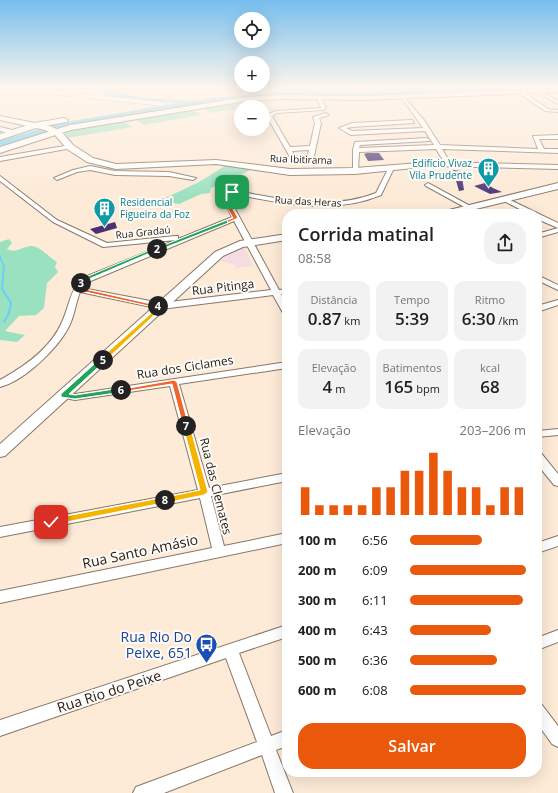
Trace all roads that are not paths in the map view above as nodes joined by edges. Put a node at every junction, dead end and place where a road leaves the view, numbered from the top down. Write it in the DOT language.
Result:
graph roads {
  1 [pos="39,125"];
  2 [pos="90,125"];
  3 [pos="276,125"];
  4 [pos="318,125"];
  5 [pos="352,125"];
  6 [pos="423,125"];
  7 [pos="0,129"];
  8 [pos="427,130"];
  9 [pos="55,131"];
  10 [pos="14,132"];
  11 [pos="0,137"];
  12 [pos="558,137"];
  13 [pos="427,140"];
  14 [pos="19,143"];
  15 [pos="70,147"];
  16 [pos="438,147"];
  17 [pos="313,148"];
  18 [pos="288,149"];
  19 [pos="0,150"];
  20 [pos="356,150"];
  21 [pos="542,151"];
  22 [pos="558,151"];
  23 [pos="33,154"];
  24 [pos="0,159"];
  25 [pos="302,160"];
  26 [pos="448,164"];
  27 [pos="108,165"];
  28 [pos="148,166"];
  29 [pos="558,167"];
  30 [pos="391,168"];
  31 [pos="355,171"];
  32 [pos="304,172"];
  33 [pos="115,173"];
  34 [pos="139,174"];
  35 [pos="0,178"];
  36 [pos="57,178"];
  37 [pos="193,178"];
  38 [pos="428,185"];
  39 [pos="558,186"];
  40 [pos="504,199"];
  41 [pos="470,208"];
  42 [pos="466,209"];
  43 [pos="524,209"];
  44 [pos="235,218"];
  45 [pos="542,218"];
  46 [pos="558,226"];
  47 [pos="558,230"];
  48 [pos="542,235"];
  49 [pos="188,237"];
  50 [pos="282,238"];
  51 [pos="248,242"];
  52 [pos="542,280"];
  53 [pos="558,288"];
  54 [pos="77,289"];
  55 [pos="282,291"];
  56 [pos="276,292"];
  57 [pos="558,302"];
  58 [pos="282,304"];
  59 [pos="161,306"];
  60 [pos="542,307"];
  61 [pos="282,366"];
  62 [pos="2,381"];
  63 [pos="174,382"];
  64 [pos="64,395"];
  65 [pos="558,432"];
  66 [pos="542,434"];
  67 [pos="1,449"];
  68 [pos="542,462"];
  69 [pos="282,478"];
  70 [pos="558,482"];
  71 [pos="204,492"];
  72 [pos="0,532"];
  73 [pos="282,539"];
  74 [pos="558,541"];
  75 [pos="542,546"];
  76 [pos="219,551"];
  77 [pos="0,597"];
  78 [pos="282,634"];
  79 [pos="558,636"];
  80 [pos="542,642"];
  81 [pos="230,651"];
  82 [pos="542,717"];
  83 [pos="0,728"];
  84 [pos="558,739"];
  85 [pos="282,740"];
  86 [pos="266,746"];
  87 [pos="142,793"];
  88 [pos="284,793"];
  1 -- 9 [label="main road"];
  1 -- 10 [label="highway"];
  2 -- 9 [label="highway"];
  3 -- 18 [label="street"];
  4 -- 17 [label="street"];
  5 -- 8 [label="street"];
  6 -- 8 [label="street"];
  7 -- 10 [label="street"];
  8 -- 16 [label="street"];
  9 -- 14 [label="highway"];
  9 -- 15 [label="main road, Rua Ibitirama"];
  10 -- 11 [label="highway"];
  12 -- 21 [label="street"];
  13 -- 20 [label="street"];
  14 -- 19 [label="highway"];
  14 -- 23 [label="street"];
  15 -- 23 [label="street"];
  15 -- 27 [label="main road, Rua Ibitirama"];
  16 -- 20 [label="street"];
  16 -- 21 [label="street"];
  16 -- 26 [label="street"];
  17 -- 18 [label="street"];
  17 -- 25 [label="street"];
  18 -- 25 [label="street"];
  20 -- 31 [label="street"];
  21 -- 22 [label="street"];
  23 -- 24 [label="street"];
  25 -- 32 [label="street"];
  26 -- 29 [label="main road, Rua Ibitirama"];
  26 -- 30 [label="main road, Rua Ibitirama"];
  27 -- 28 [label="main road, Rua Ibitirama"];
  27 -- 33 [label="street"];
  28 -- 32 [label="main road, Rua Ibitirama"];
  28 -- 34 [label="street"];
  30 -- 31 [label="main road, Rua Ibitirama"];
  30 -- 44 [label="street, Rua das Heras"];
  31 -- 32 [label="main road, Rua Ibitirama"];
  33 -- 34 [label="street"];
  33 -- 36 [label="street"];
  34 -- 37 [label="street"];
  35 -- 49 [label="street, Rua Gradaú"];
  38 -- 41 [label="street"];
  39 -- 40 [label="main road"];
  40 -- 41 [label="main road"];
  40 -- 43 [label="street"];
  41 -- 42 [label="main road"];
  44 -- 49 [label="street"];
  44 -- 51 [label="street, Rua das Heras"];
  45 -- 46 [label="street"];
  47 -- 48 [label="street"];
  49 -- 54 [label="street"];
  50 -- 51 [label="main road"];
  51 -- 56 [label="street, Rua das Heras"];
  51 -- 59 [label="main road"];
  52 -- 53 [label="street"];
  54 -- 59 [label="street, Rua Pitinga"];
  54 -- 62 [label="street"];
  55 -- 56 [label="street, Rua Pitinga"];
  56 -- 58 [label="street, Rua das Heras"];
  56 -- 59 [label="street, Rua Pitinga"];
  57 -- 60 [label="street"];
  59 -- 64 [label="main road"];
  61 -- 63 [label="street, Rua dos Ciclames"];
  63 -- 64 [label="street, Rua dos Ciclames"];
  63 -- 71 [label="street, Rua das Clemates"];
  64 -- 67 [label="main road"];
  65 -- 66 [label="street"];
  68 -- 70 [label="street"];
  69 -- 71 [label="street"];
  71 -- 72 [label="street"];
  71 -- 76 [label="street, Rua das Clemates"];
  73 -- 76 [label="street, Rua Santo Amásio"];
  74 -- 75 [label="street"];
  76 -- 77 [label="street, Rua Santo Amásio"];
  78 -- 81 [label="street, Rua Rio do Peixe"];
  79 -- 80 [label="street"];
  81 -- 83 [label="street, Rua Rio do Peixe"];
  81 -- 86 [label="street"];
  82 -- 84 [label="street"];
  85 -- 86 [label="street"];
  86 -- 87 [label="street"];
  86 -- 88 [label="street"];
}
